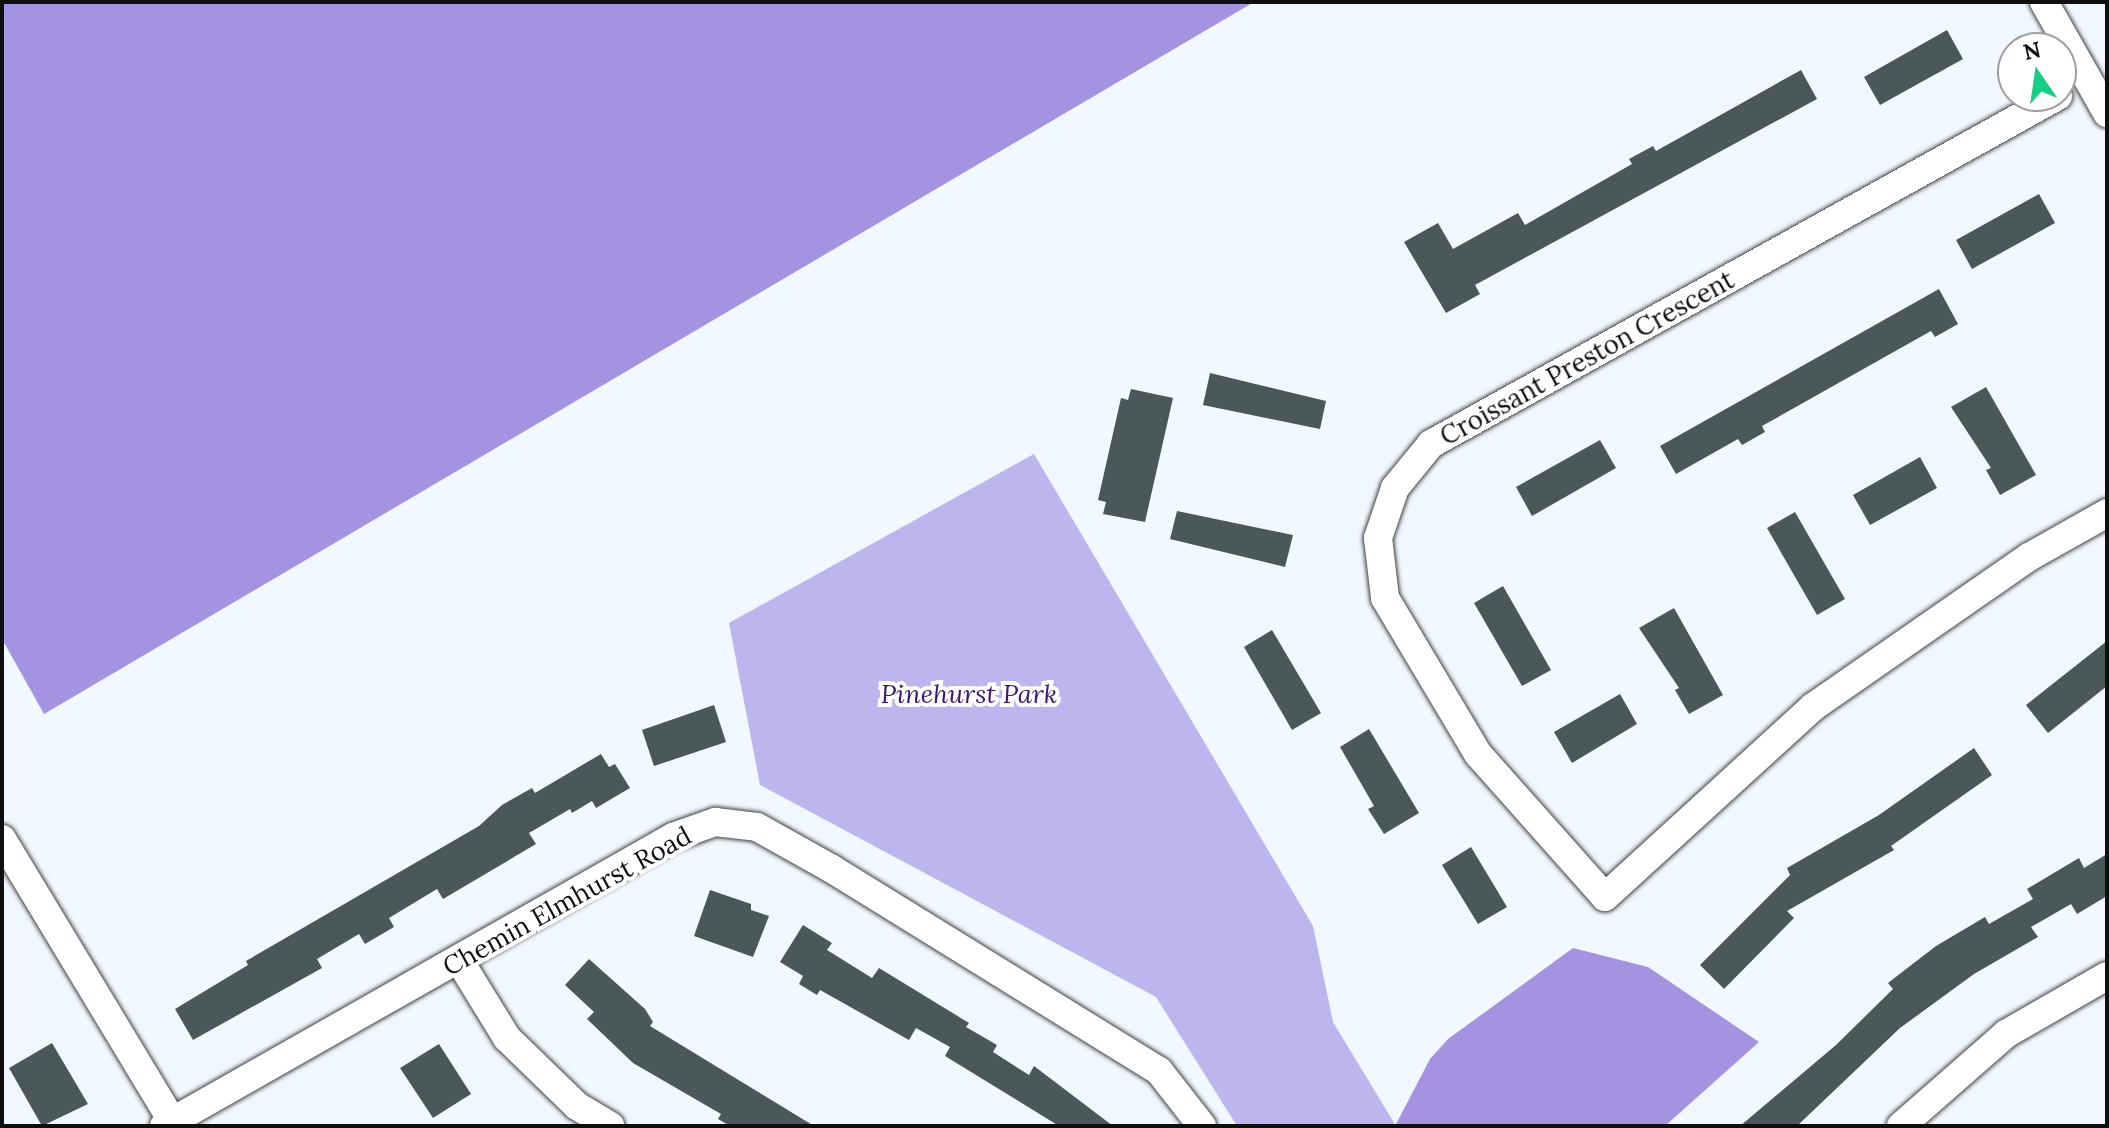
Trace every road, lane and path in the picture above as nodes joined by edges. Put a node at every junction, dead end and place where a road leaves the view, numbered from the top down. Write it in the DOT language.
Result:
graph roads {
  1 [pos="2044,2"];
  2 [pos="2088,79"];
  3 [pos="2077,85"];
  4 [pos="2029,112"];
  5 [pos="2107,113"];
  6 [pos="2107,513"];
  7 [pos="2,839"];
  8 [pos="459,960"];
  9 [pos="2107,976"];
  10 [pos="170,1124"];
  11 [pos="610,1126"];
  12 [pos="1202,1126"];
  13 [pos="1901,1126"];
  1 -- 2 [label="street"];
  2 -- 3 [label="street, Croissant Preston Crescent"];
  2 -- 5 [label="street"];
  4 -- 6 [label="street, Croissant Preston Crescent"];
  7 -- 10 [label="street"];
  8 -- 10 [label="street, Chemin Elmhurst Road"];
  8 -- 11 [label="street"];
  8 -- 12 [label="street, Chemin Elmhurst Road"];
  9 -- 13 [label="street"];
}
